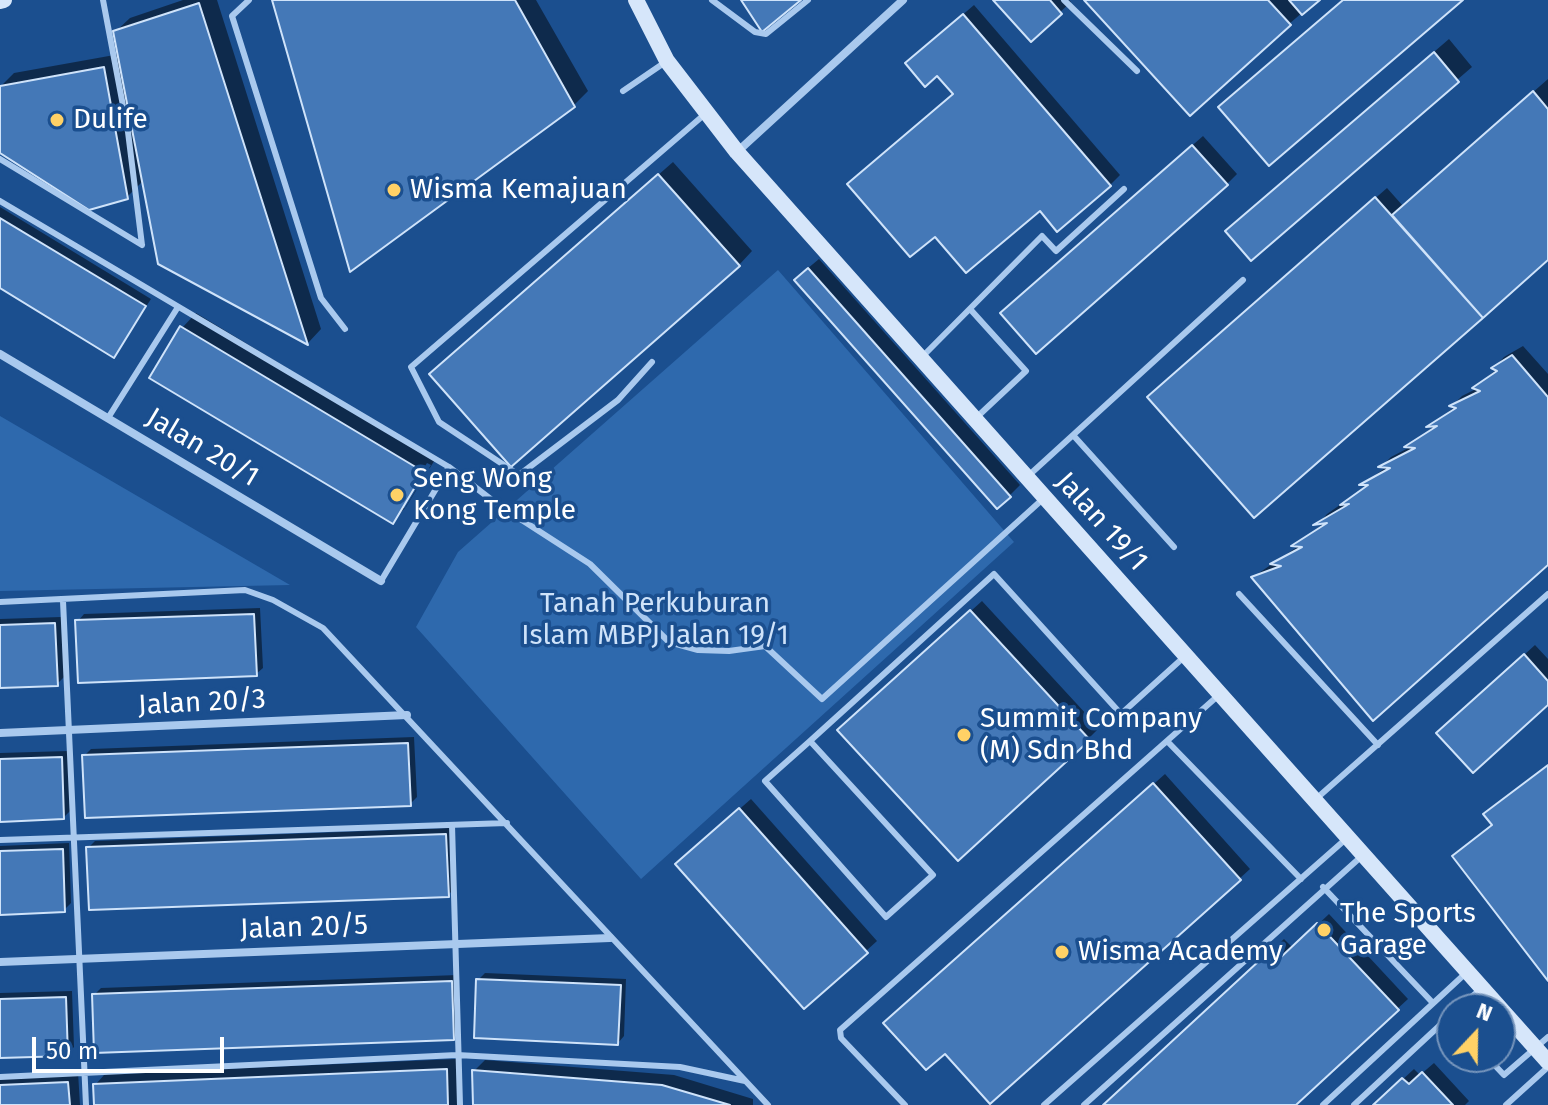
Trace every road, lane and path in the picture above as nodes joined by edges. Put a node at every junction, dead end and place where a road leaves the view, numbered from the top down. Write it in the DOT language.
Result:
graph roads {
  1 [pos="103,0"];
  2 [pos="249,0"];
  3 [pos="636,0"];
  4 [pos="712,0"];
  5 [pos="808,0"];
  6 [pos="903,0"];
  7 [pos="1064,0"];
  8 [pos="667,61"];
  9 [pos="1137,71"];
  10 [pos="623,91"];
  11 [pos="705,114"];
  12 [pos="737,152"];
  13 [pos="0,159"];
  14 [pos="1124,189"];
  15 [pos="0,201"];
  16 [pos="1243,280"];
  17 [pos="178,307"];
  18 [pos="970,309"];
  19 [pos="345,329"];
  20 [pos="0,354"];
  21 [pos="920,359"];
  22 [pos="652,362"];
  23 [pos="108,418"];
  24 [pos="975,420"];
  25 [pos="1073,435"];
  26 [pos="449,467"];
  27 [pos="1027,478"];
  28 [pos="1044,498"];
  29 [pos="1174,547"];
  30 [pos="381,581"];
  31 [pos="1239,594"];
  32 [pos="1548,594"];
  33 [pos="63,601"];
  34 [pos="0,602"];
  35 [pos="1186,656"];
  36 [pos="1220,694"];
  37 [pos="407,715"];
  38 [pos="67,731"];
  39 [pos="0,733"];
  40 [pos="810,741"];
  41 [pos="1167,741"];
  42 [pos="1378,745"];
  43 [pos="1314,800"];
  44 [pos="507,823"];
  45 [pos="452,825"];
  46 [pos="72,837"];
  47 [pos="1348,838"];
  48 [pos="0,840"];
  49 [pos="1363,855"];
  50 [pos="1301,879"];
  51 [pos="1323,887"];
  52 [pos="610,938"];
  53 [pos="453,944"];
  54 [pos="78,959"];
  55 [pos="0,962"];
  56 [pos="1467,972"];
  57 [pos="1482,988"];
  58 [pos="1476,993"];
  59 [pos="1432,1002"];
  60 [pos="1436,1031"];
  61 [pos="1542,1043"];
  62 [pos="457,1055"];
  63 [pos="1548,1064"];
  64 [pos="1516,1065"];
  65 [pos="84,1073"];
  66 [pos="0,1077"];
  67 [pos="745,1081"];
  68 [pos="86,1105"];
  69 [pos="460,1105"];
  70 [pos="768,1105"];
  71 [pos="905,1105"];
  72 [pos="1044,1105"];
  73 [pos="1084,1105"];
  74 [pos="1323,1105"];
  75 [pos="1354,1105"];
  76 [pos="1506,1105"];
  1 -- 13 [label="lane"];
  2 -- 19 [label="lane"];
  3 -- 8 [label="main road, Jalan 19/1"];
  4 -- 5 [label="lane"];
  6 -- 12 [label="street"];
  7 -- 9 [label="lane"];
  8 -- 10 [label="lane"];
  8 -- 11 [label="main road, Jalan 19/1"];
  11 -- 12 [label="main road, Jalan 19/1"];
  11 -- 22 [label="lane"];
  12 -- 21 [label="main road, Jalan 19/1"];
  14 -- 18 [label="lane"];
  15 -- 17 [label="lane"];
  16 -- 25 [label="lane"];
  17 -- 23 [label="lane"];
  17 -- 26 [label="lane"];
  18 -- 21 [label="lane"];
  18 -- 24 [label="lane"];
  20 -- 23 [label="street, Jalan 20/1"];
  21 -- 24 [label="main road, Jalan 19/1"];
  23 -- 30 [label="street, Jalan 20/1"];
  24 -- 27 [label="main road, Jalan 19/1"];
  25 -- 27 [label="lane"];
  25 -- 29 [label="lane"];
  26 -- 28 [label="lane"];
  26 -- 30 [label="lane"];
  27 -- 28 [label="main road, Jalan 19/1"];
  28 -- 35 [label="main road, Jalan 19/1"];
  31 -- 42 [label="lane"];
  32 -- 42 [label="lane"];
  33 -- 34 [label="lane"];
  33 -- 37 [label="lane"];
  33 -- 38 [label="lane"];
  35 -- 36 [label="main road, Jalan 19/1"];
  35 -- 40 [label="lane"];
  36 -- 41 [label="lane"];
  36 -- 43 [label="main road, Jalan 19/1"];
  37 -- 38 [label="street, Jalan 20/3"];
  37 -- 44 [label="lane"];
  38 -- 39 [label="street, Jalan 20/3"];
  38 -- 46 [label="lane"];
  40 -- 40 [label="lane"];
  41 -- 50 [label="lane"];
  41 -- 71 [label="lane"];
  42 -- 43 [label="lane"];
  43 -- 47 [label="main road, Jalan 19/1"];
  44 -- 45 [label="lane"];
  44 -- 52 [label="lane"];
  45 -- 46 [label="lane"];
  45 -- 53 [label="lane"];
  46 -- 48 [label="lane"];
  46 -- 54 [label="lane"];
  47 -- 49 [label="main road, Jalan 19/1"];
  47 -- 50 [label="lane"];
  49 -- 51 [label="lane"];
  49 -- 56 [label="main road, Jalan 19/1"];
  50 -- 72 [label="lane"];
  51 -- 59 [label="lane"];
  51 -- 73 [label="lane"];
  52 -- 53 [label="street, Jalan 20/5"];
  52 -- 67 [label="lane"];
  53 -- 54 [label="street, Jalan 20/5"];
  53 -- 62 [label="lane"];
  54 -- 55 [label="street, Jalan 20/5"];
  54 -- 65 [label="lane"];
  56 -- 57 [label="main road, Jalan 19/1"];
  56 -- 59 [label="lane"];
  57 -- 58 [label="lane"];
  57 -- 61 [label="main road, Jalan 19/1"];
  59 -- 74 [label="lane"];
  60 -- 75 [label="lane"];
  61 -- 63 [label="main road, Jalan 19/1"];
  61 -- 64 [label="lane"];
  62 -- 65 [label="lane"];
  62 -- 67 [label="lane"];
  62 -- 69 [label="lane"];
  63 -- 76 [label="lane"];
  65 -- 66 [label="lane"];
  65 -- 68 [label="lane"];
  67 -- 70 [label="lane"];
}
